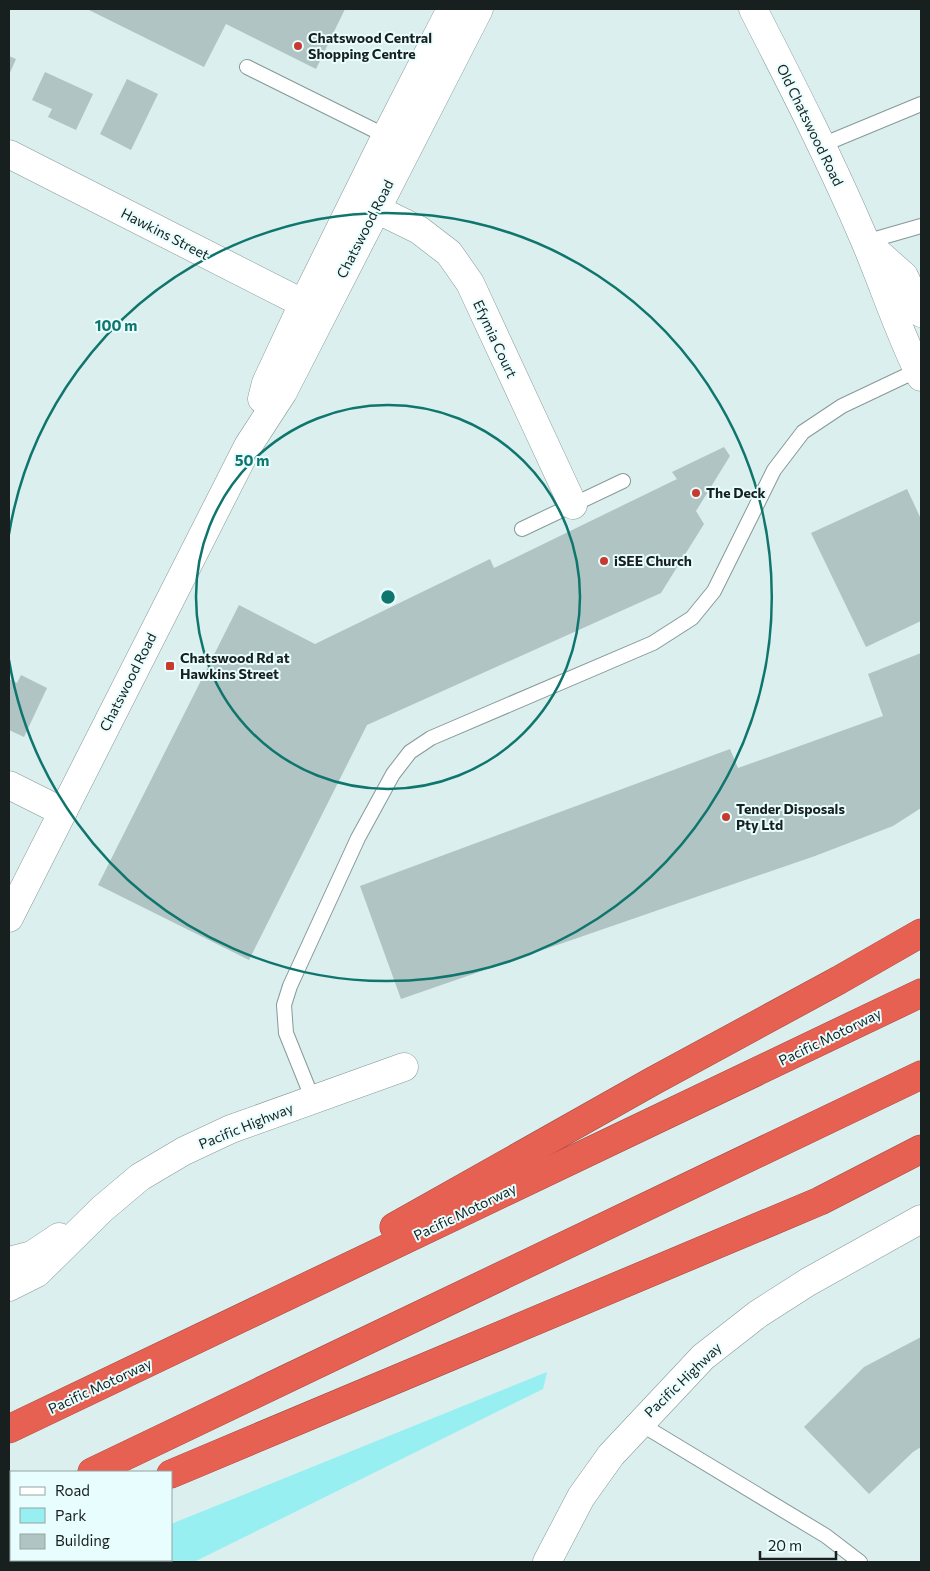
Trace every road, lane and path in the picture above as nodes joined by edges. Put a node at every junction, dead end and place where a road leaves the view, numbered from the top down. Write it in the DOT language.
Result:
graph roads {
  1 [pos="451,9"];
  2 [pos="479,9"];
  3 [pos="753,9"];
  4 [pos="247,67"];
  5 [pos="921,104"];
  6 [pos="386,136"];
  7 [pos="822,145"];
  8 [pos="9,154"];
  9 [pos="376,209"];
  10 [pos="921,226"];
  11 [pos="865,242"];
  12 [pos="312,309"];
  13 [pos="921,313"];
  14 [pos="919,373"];
  15 [pos="623,482"];
  16 [pos="573,505"];
  17 [pos="522,529"];
  18 [pos="9,785"];
  19 [pos="63,812"];
  20 [pos="9,918"];
  21 [pos="921,933"];
  22 [pos="921,993"];
  23 [pos="404,1067"];
  24 [pos="921,1075"];
  25 [pos="312,1100"];
  26 [pos="921,1149"];
  27 [pos="102,1209"];
  28 [pos="921,1219"];
  29 [pos="9,1261"];
  30 [pos="9,1288"];
  31 [pos="211,1333"];
  32 [pos="639,1423"];
  33 [pos="9,1429"];
  34 [pos="94,1471"];
  35 [pos="172,1474"];
  36 [pos="552,1557"];
  37 [pos="860,1562"];
  1 -- 6 [label="main road, Chatswood Road"];
  2 -- 9 [label="main road, Chatswood Road"];
  3 -- 7 [label="main road, Old Chatswood Road"];
  4 -- 6 [label="lane"];
  5 -- 7 [label="lane"];
  6 -- 12 [label="main road, Chatswood Road"];
  7 -- 11 [label="main road, Old Chatswood Road"];
  8 -- 12 [label="main road, Hawkins Street"];
  9 -- 12 [label="main road, Chatswood Road"];
  9 -- 16 [label="main road, Efymia Court"];
  10 -- 11 [label="lane"];
  11 -- 13 [label="main road, Old Chatswood Road"];
  11 -- 14 [label="main road, Old Chatswood Road"];
  12 -- 19 [label="main road, Chatswood Road"];
  14 -- 25 [label="lane"];
  15 -- 16 [label="lane"];
  16 -- 17 [label="lane"];
  18 -- 19 [label="main road"];
  19 -- 20 [label="main road, Chatswood Road"];
  21 -- 31 [label="highway"];
  22 -- 31 [label="highway, Pacific Motorway"];
  23 -- 25 [label="main road, Pacific Highway"];
  24 -- 34 [label="highway"];
  25 -- 27 [label="main road, Pacific Highway"];
  26 -- 35 [label="highway"];
  27 -- 29 [label="main road, Pacific Highway"];
  27 -- 30 [label="main road, Pacific Highway"];
  28 -- 32 [label="main road, Pacific Highway"];
  31 -- 33 [label="highway, Pacific Motorway"];
  32 -- 36 [label="main road, Pacific Highway"];
  32 -- 37 [label="lane"];
}
